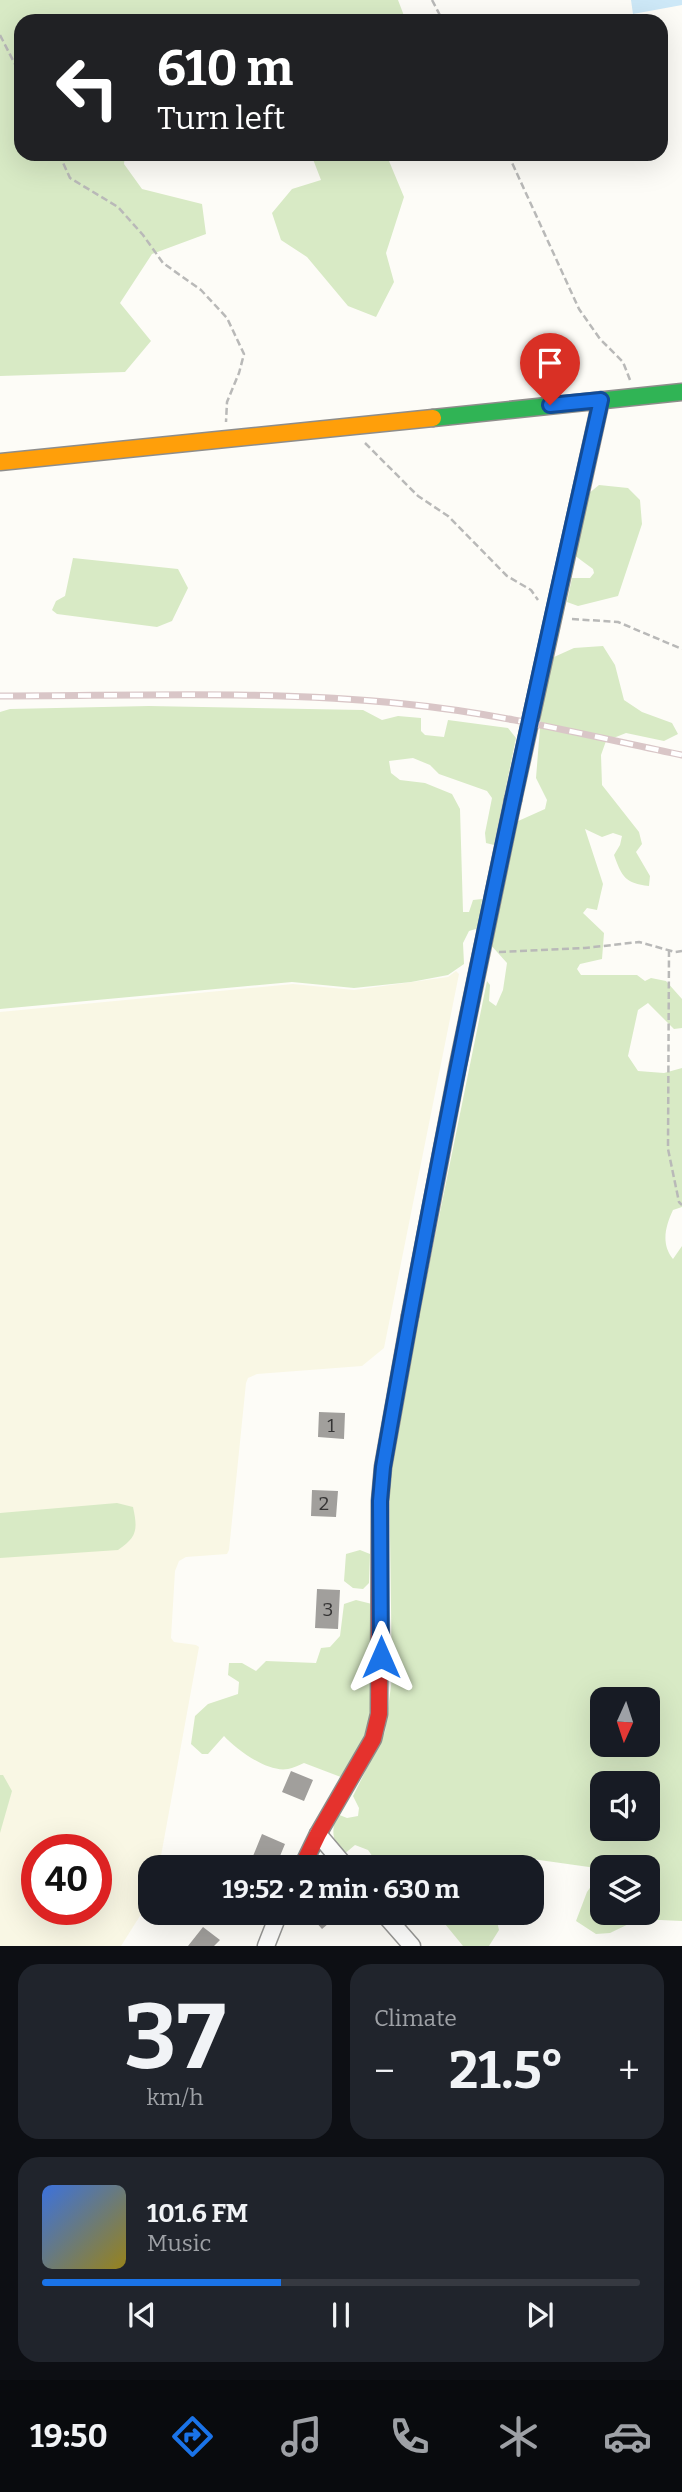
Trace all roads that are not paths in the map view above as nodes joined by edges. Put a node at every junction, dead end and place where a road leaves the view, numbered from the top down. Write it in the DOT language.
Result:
graph roads {
  1 [pos="682,392"];
  2 [pos="601,400"];
  3 [pos="0,462"];
  4 [pos="318,1834"];
  5 [pos="308,1855"];
  6 [pos="336,1855"];
  7 [pos="274,1925"];
  8 [pos="394,1925"];
  9 [pos="266,1946"];
  10 [pos="412,1946"];
  1 -- 2 [label="street"];
  2 -- 3 [label="street"];
  2 -- 4 [label="street"];
  4 -- 5 [label="street"];
  4 -- 6 [label="street"];
  7 -- 9 [label="street"];
  8 -- 10 [label="street"];
}
